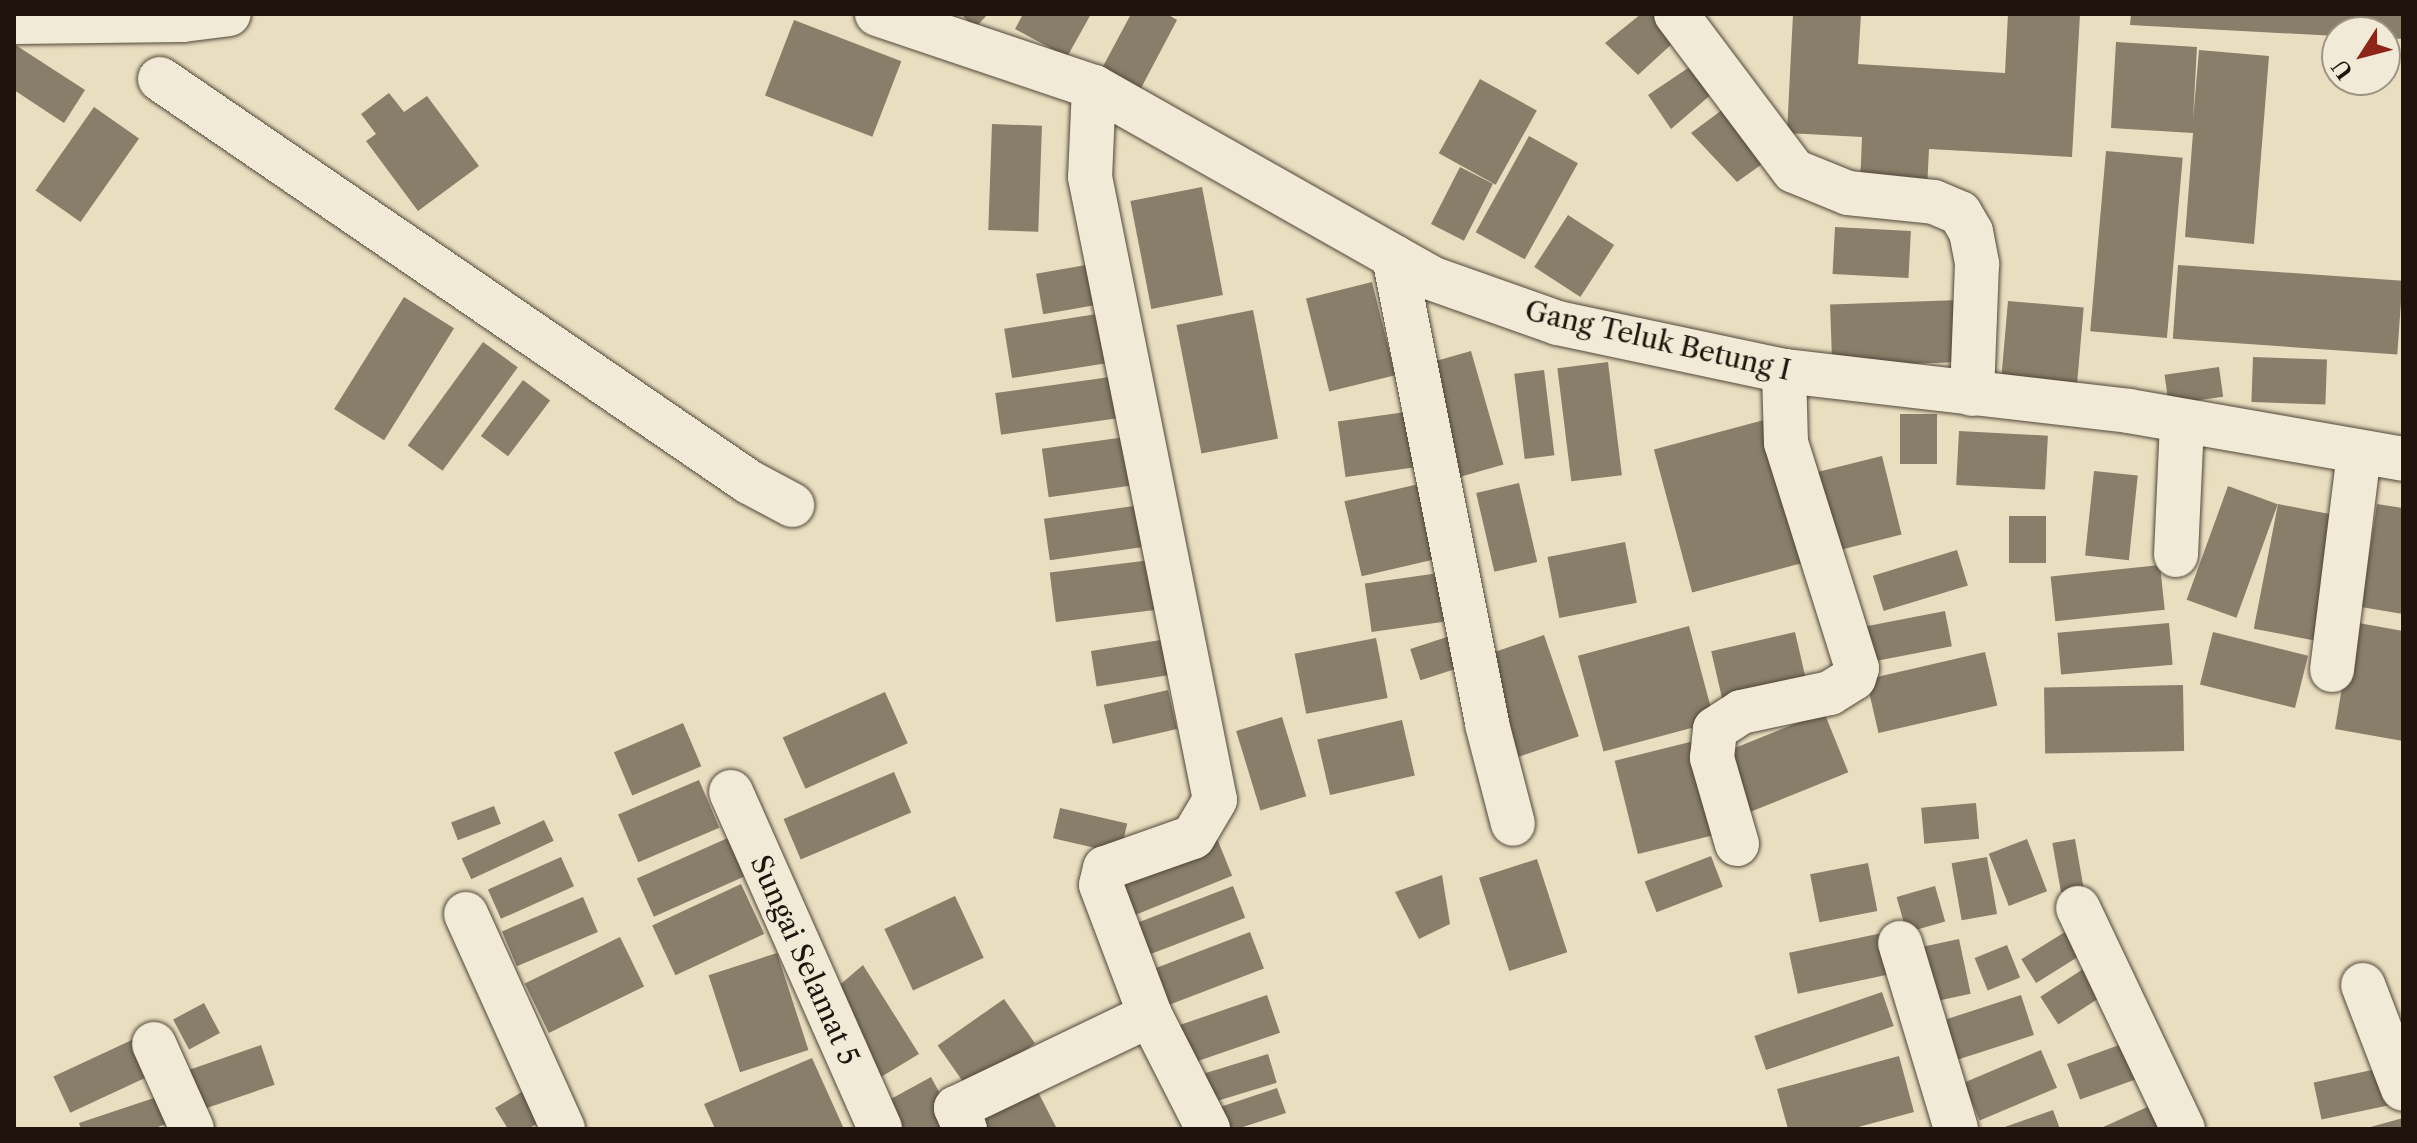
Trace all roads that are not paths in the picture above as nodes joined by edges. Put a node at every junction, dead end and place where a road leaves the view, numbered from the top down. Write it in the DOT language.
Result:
graph roads {
  1 [pos="229,14"];
  2 [pos="877,14"];
  3 [pos="1676,14"];
  4 [pos="183,20"];
  5 [pos="14,22"];
  6 [pos="1094,87"];
  7 [pos="1394,257"];
  8 [pos="1784,371"];
  9 [pos="1972,394"];
  10 [pos="2182,421"];
  11 [pos="2359,453"];
  12 [pos="2403,459"];
  13 [pos="792,505"];
  14 [pos="2176,555"];
  15 [pos="2332,670"];
  16 [pos="731,792"];
  17 [pos="1513,824"];
  18 [pos="1737,844"];
  19 [pos="2078,908"];
  20 [pos="466,914"];
  21 [pos="1900,943"];
  22 [pos="2363,985"];
  23 [pos="1150,1015"];
  24 [pos="154,1044"];
  25 [pos="2403,1089"];
  26 [pos="192,1129"];
  27 [pos="563,1129"];
  28 [pos="880,1129"];
  29 [pos="965,1129"];
  30 [pos="1208,1129"];
  31 [pos="1956,1129"];
  32 [pos="2183,1129"];
  1 -- 4 [label="street"];
  2 -- 6 [label="street, Gang Teluk Betung I"];
  3 -- 9 [label="street"];
  4 -- 5 [label="street"];
  4 -- 13 [label="street"];
  6 -- 7 [label="street, Gang Teluk Betung I"];
  6 -- 23 [label="street"];
  7 -- 8 [label="street, Gang Teluk Betung I"];
  7 -- 17 [label="street"];
  8 -- 9 [label="street, Gang Teluk Betung I"];
  8 -- 18 [label="street"];
  9 -- 10 [label="street, Gang Teluk Betung I"];
  10 -- 11 [label="street, Gang Teluk Betung I"];
  10 -- 14 [label="street"];
  11 -- 12 [label="street, Gang Teluk Betung I"];
  11 -- 15 [label="street"];
  16 -- 28 [label="street, Sungai Selamat 5"];
  19 -- 32 [label="street"];
  20 -- 27 [label="street"];
  21 -- 31 [label="street"];
  22 -- 25 [label="street"];
  23 -- 29 [label="street"];
  23 -- 30 [label="street"];
  24 -- 26 [label="street"];
}
